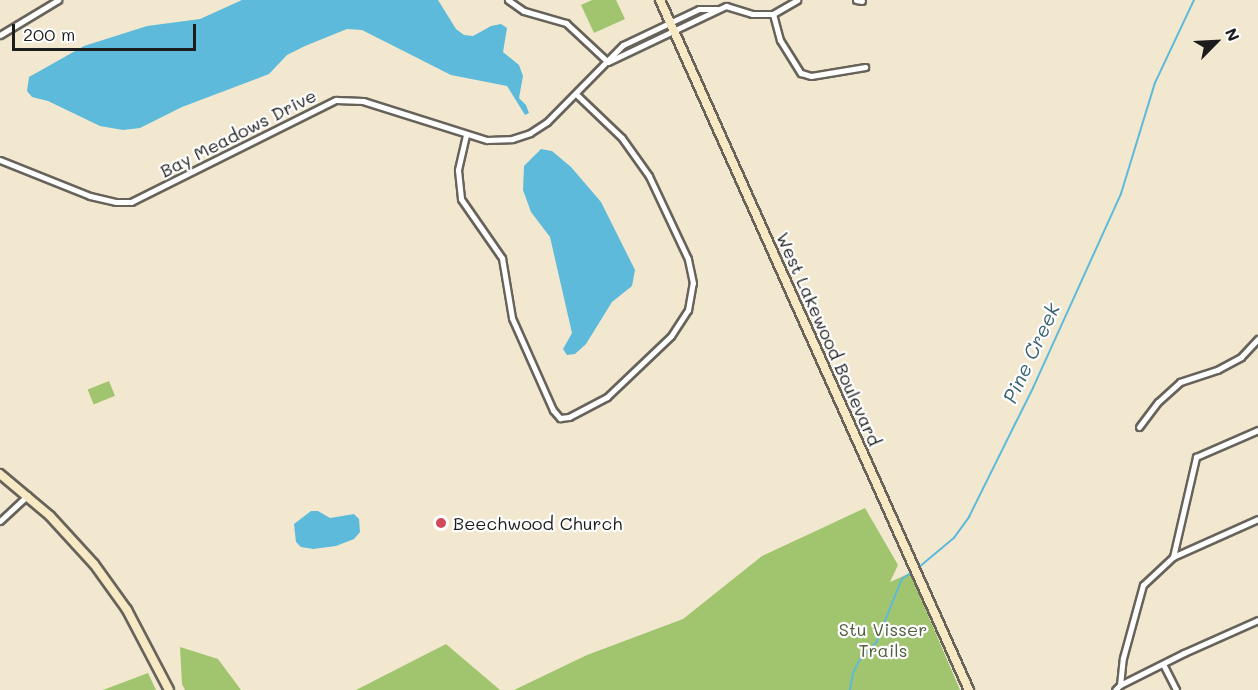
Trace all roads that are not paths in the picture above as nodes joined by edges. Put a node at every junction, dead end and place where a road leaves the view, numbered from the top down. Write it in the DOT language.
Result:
graph roads {
  1 [pos="58,0"];
  2 [pos="508,0"];
  3 [pos="660,0"];
  4 [pos="797,0"];
  5 [pos="856,0"];
  6 [pos="862,0"];
  7 [pos="726,3"];
  8 [pos="717,9"];
  9 [pos="773,14"];
  10 [pos="670,23"];
  11 [pos="674,32"];
  12 [pos="0,35"];
  13 [pos="608,62"];
  14 [pos="865,67"];
  15 [pos="576,94"];
  16 [pos="466,135"];
  17 [pos="0,160"];
  18 [pos="1258,339"];
  19 [pos="1139,427"];
  20 [pos="1258,430"];
  21 [pos="0,474"];
  22 [pos="28,495"];
  23 [pos="1258,519"];
  24 [pos="0,522"];
  25 [pos="1173,557"];
  26 [pos="1258,620"];
  27 [pos="1163,664"];
  28 [pos="1120,685"];
  29 [pos="169,690"];
  30 [pos="969,690"];
  31 [pos="1115,690"];
  32 [pos="1176,690"];
  1 -- 12 [label="street"];
  2 -- 13 [label="street"];
  3 -- 10 [label="street, West Lakewood Boulevard"];
  4 -- 9 [label="street"];
  5 -- 6 [label="street"];
  7 -- 8 [label="street"];
  7 -- 9 [label="street"];
  8 -- 10 [label="street, Bay Meadows Drive"];
  8 -- 11 [label="street, Bay Meadows Drive"];
  9 -- 14 [label="street"];
  10 -- 11 [label="street, West Lakewood Boulevard"];
  10 -- 13 [label="street, Bay Meadows Drive"];
  11 -- 13 [label="street, Bay Meadows Drive"];
  11 -- 30 [label="street, West Lakewood Boulevard"];
  13 -- 15 [label="street, Bay Meadows Drive"];
  15 -- 16 [label="street, Bay Meadows Drive"];
  15 -- 16 [label="street"];
  16 -- 17 [label="street, Bay Meadows Drive"];
  18 -- 19 [label="street"];
  20 -- 25 [label="street"];
  21 -- 22 [label="street"];
  22 -- 24 [label="street"];
  22 -- 29 [label="street"];
  23 -- 25 [label="street"];
  25 -- 28 [label="street"];
  26 -- 27 [label="street"];
  27 -- 28 [label="street"];
  27 -- 32 [label="street"];
  28 -- 31 [label="street"];
}
